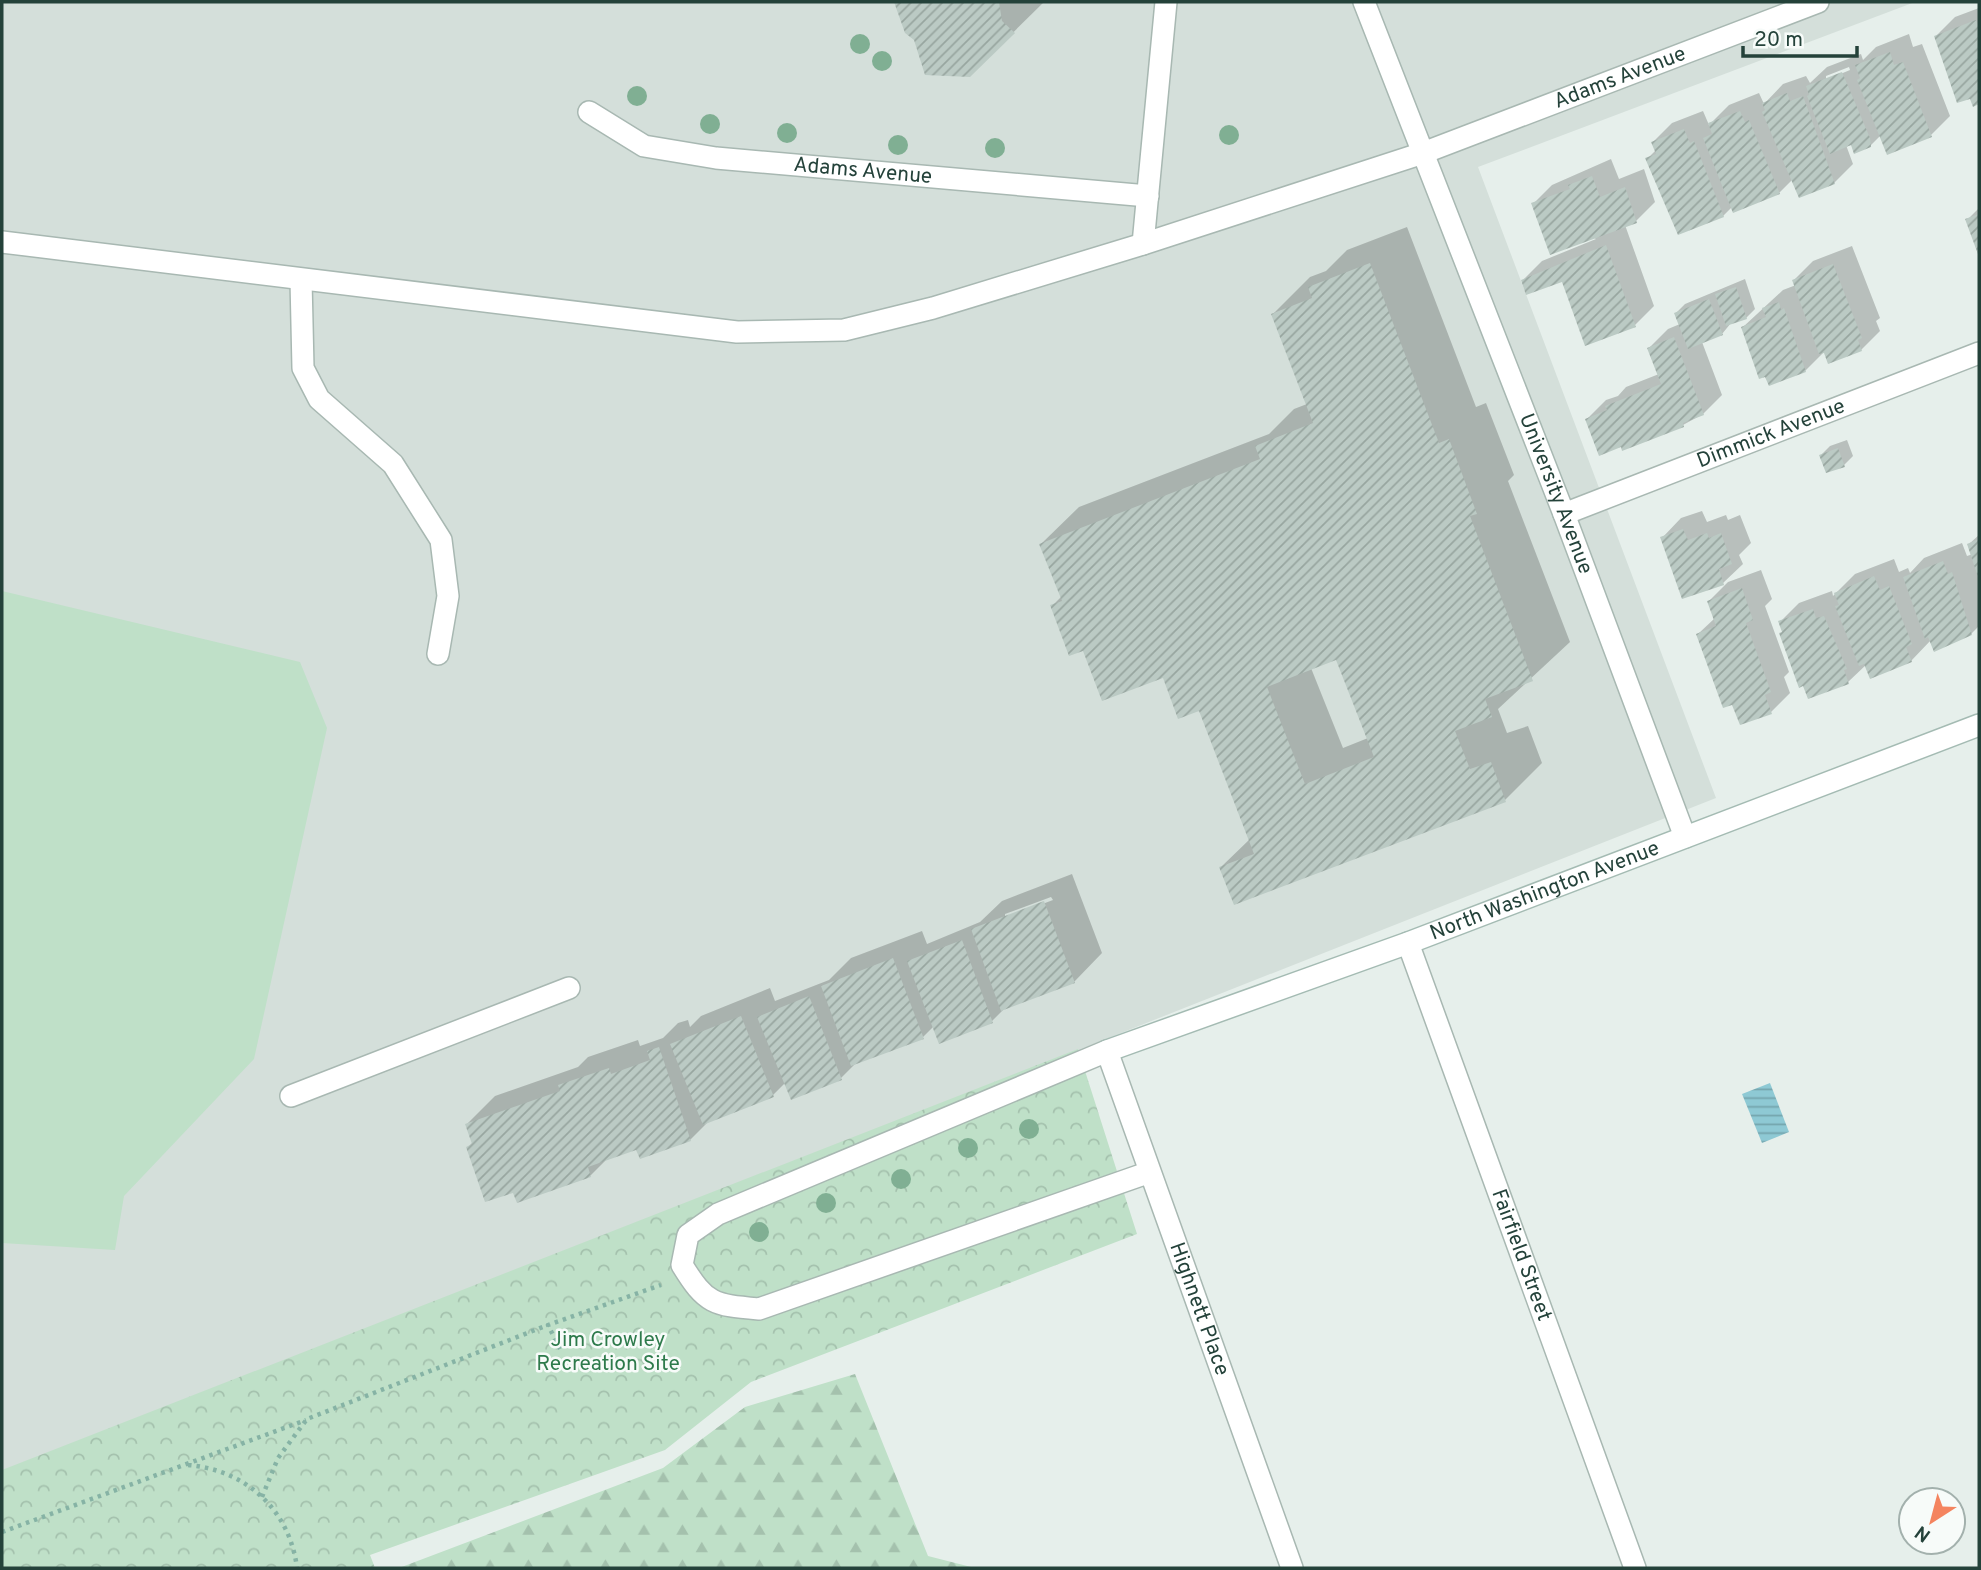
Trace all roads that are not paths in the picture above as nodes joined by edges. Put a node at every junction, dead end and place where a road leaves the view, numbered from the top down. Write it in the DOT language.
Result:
graph roads {
  1 [pos="1166,2"];
  2 [pos="1364,2"];
  3 [pos="1818,2"];
  4 [pos="589,112"];
  5 [pos="1423,153"];
  6 [pos="1148,196"];
  7 [pos="2,242"];
  8 [pos="1143,244"];
  9 [pos="301,280"];
  10 [pos="1979,354"];
  11 [pos="1564,514"];
  12 [pos="438,653"];
  13 [pos="1977,732"];
  14 [pos="1685,837"];
  15 [pos="1408,943"];
  16 [pos="569,988"];
  17 [pos="1107,1051"];
  18 [pos="291,1096"];
  19 [pos="1150,1172"];
  20 [pos="1292,1568"];
  21 [pos="1635,1568"];
  1 -- 6 [label="street"];
  2 -- 5 [label="street, University Avenue"];
  3 -- 5 [label="street, Adams Avenue"];
  4 -- 6 [label="street, Adams Avenue"];
  5 -- 8 [label="street, Adams Avenue"];
  5 -- 11 [label="street, University Avenue"];
  6 -- 8 [label="street"];
  7 -- 9 [label="street, Adams Avenue"];
  8 -- 9 [label="street, Adams Avenue"];
  9 -- 12 [label="street"];
  10 -- 11 [label="street, Dimmick Avenue"];
  11 -- 14 [label="street, University Avenue"];
  13 -- 14 [label="street, North Washington Avenue"];
  14 -- 15 [label="street, North Washington Avenue"];
  15 -- 17 [label="street, North Washington Avenue"];
  15 -- 21 [label="street, Fairfield Street"];
  16 -- 18 [label="street"];
  17 -- 19 [label="street, Highnett Place"];
  17 -- 19 [label="street, North Washington Avenue"];
  19 -- 20 [label="street, Highnett Place"];
}
